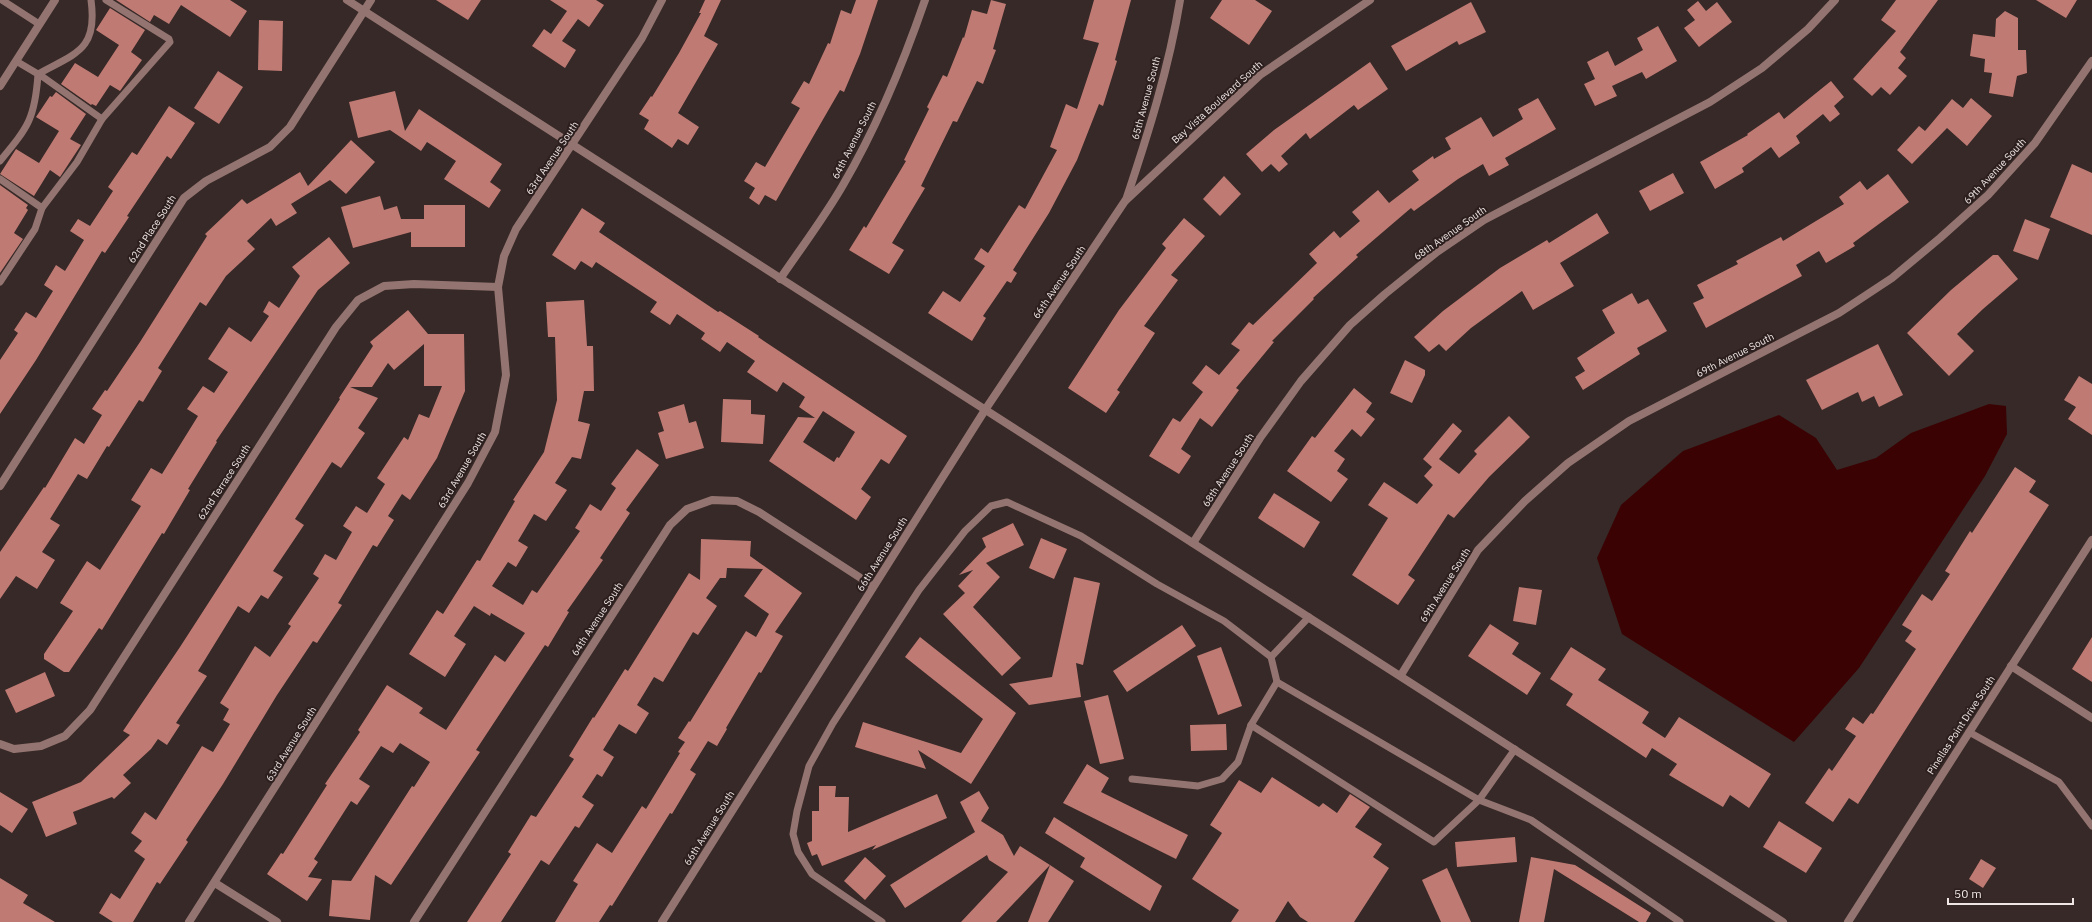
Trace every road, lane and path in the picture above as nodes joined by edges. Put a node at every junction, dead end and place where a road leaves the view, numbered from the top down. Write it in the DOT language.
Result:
graph roads {
  1 [pos="2,0"];
  2 [pos="55,0"];
  3 [pos="91,0"];
  4 [pos="106,0"];
  5 [pos="347,0"];
  6 [pos="371,0"];
  7 [pos="662,0"];
  8 [pos="925,0"];
  9 [pos="1180,0"];
  10 [pos="1370,0"];
  11 [pos="1835,0"];
  12 [pos="364,11"];
  13 [pos="39,24"];
  14 [pos="16,61"];
  15 [pos="2092,61"];
  16 [pos="38,74"];
  17 [pos="0,86"];
  18 [pos="102,119"];
  19 [pos="572,145"];
  20 [pos="0,160"];
  21 [pos="0,179"];
  22 [pos="1125,201"];
  23 [pos="42,208"];
  24 [pos="780,279"];
  25 [pos="0,282"];
  26 [pos="498,287"];
  27 [pos="985,410"];
  28 [pos="0,486"];
  29 [pos="2092,540"];
  30 [pos="1193,543"];
  31 [pos="873,586"];
  32 [pos="1309,617"];
  33 [pos="1271,657"];
  34 [pos="2011,666"];
  35 [pos="1401,675"];
  36 [pos="1277,682"];
  37 [pos="2092,718"];
  38 [pos="1251,725"];
  39 [pos="1969,732"];
  40 [pos="0,744"];
  41 [pos="1515,749"];
  42 [pos="1132,778"];
  43 [pos="1479,800"];
  44 [pos="2092,826"];
  45 [pos="215,883"];
  46 [pos="189,922"];
  47 [pos="277,922"];
  48 [pos="414,922"];
  49 [pos="662,922"];
  50 [pos="882,922"];
  51 [pos="1680,922"];
  52 [pos="1783,922"];
  53 [pos="1848,922"];
  1 -- 13 [label="lane"];
  2 -- 13 [label="street"];
  3 -- 16 [label="lane"];
  4 -- 18 [label="lane"];
  5 -- 12 [label="street"];
  6 -- 12 [label="street, 62nd Place South"];
  7 -- 19 [label="street, 63rd Avenue South"];
  8 -- 24 [label="street, 64th Avenue South"];
  9 -- 22 [label="street, 65th Avenue South"];
  10 -- 22 [label="street, Bay Vista Boulevard South"];
  11 -- 30 [label="street, 68th Avenue South"];
  12 -- 19 [label="street"];
  12 -- 28 [label="street, 62nd Place South"];
  13 -- 14 [label="street"];
  14 -- 16 [label="lane"];
  14 -- 17 [label="street"];
  15 -- 35 [label="street, 69th Avenue South"];
  16 -- 18 [label="lane"];
  16 -- 20 [label="lane"];
  18 -- 23 [label="lane"];
  19 -- 24 [label="street"];
  19 -- 26 [label="street, 63rd Avenue South"];
  21 -- 23 [label="lane"];
  22 -- 27 [label="street, 66th Avenue South"];
  23 -- 25 [label="lane"];
  24 -- 27 [label="street"];
  26 -- 40 [label="street, 62nd Terrace South"];
  26 -- 45 [label="street, 63rd Avenue South"];
  27 -- 30 [label="street"];
  27 -- 31 [label="street, 66th Avenue South"];
  29 -- 34 [label="street, Pinellas Point Drive South"];
  30 -- 32 [label="street"];
  31 -- 48 [label="street, 64th Avenue South"];
  31 -- 49 [label="street, 66th Avenue South"];
  32 -- 33 [label="lane"];
  32 -- 35 [label="street"];
  33 -- 36 [label="lane"];
  33 -- 50 [label="lane"];
  34 -- 37 [label="street"];
  34 -- 39 [label="street, Pinellas Point Drive South"];
  35 -- 41 [label="street"];
  36 -- 38 [label="lane"];
  36 -- 43 [label="lane"];
  38 -- 42 [label="lane"];
  38 -- 43 [label="lane"];
  39 -- 44 [label="lane"];
  39 -- 53 [label="street, Pinellas Point Drive South"];
  41 -- 43 [label="lane"];
  41 -- 52 [label="street"];
  43 -- 51 [label="lane"];
  45 -- 46 [label="street, 63rd Avenue South"];
  45 -- 47 [label="street"];
}
